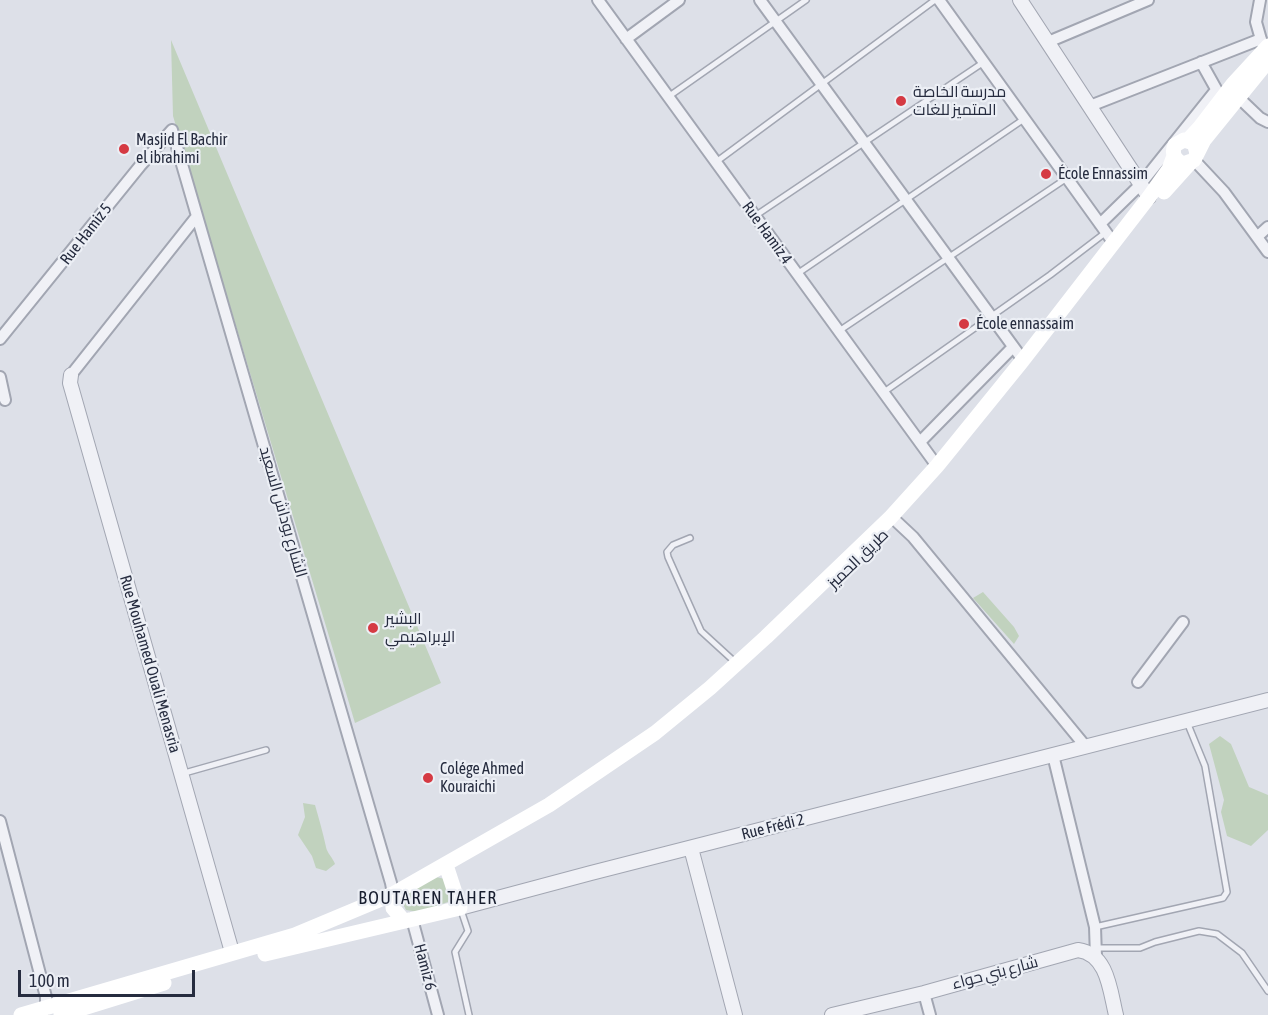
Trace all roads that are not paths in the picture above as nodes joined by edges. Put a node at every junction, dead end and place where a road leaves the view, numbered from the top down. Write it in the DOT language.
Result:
graph roads {
  1 [pos="680,0"];
  2 [pos="760,0"];
  3 [pos="806,0"];
  4 [pos="937,0"];
  5 [pos="1148,0"];
  6 [pos="1260,0"];
  7 [pos="600,1"];
  8 [pos="1023,1"];
  9 [pos="776,21"];
  10 [pos="626,39"];
  11 [pos="1048,42"];
  12 [pos="1265,48"];
  13 [pos="984,62"];
  14 [pos="1201,62"];
  15 [pos="821,84"];
  16 [pos="1219,95"];
  17 [pos="668,97"];
  18 [pos="1238,97"];
  19 [pos="1090,106"];
  20 [pos="1024,118"];
  21 [pos="1268,122"];
  22 [pos="172,130"];
  23 [pos="864,143"];
  24 [pos="1193,154"];
  25 [pos="1174,156"];
  26 [pos="716,162"];
  27 [pos="1067,177"];
  28 [pos="1144,191"];
  29 [pos="906,200"];
  30 [pos="197,216"];
  31 [pos="755,216"];
  32 [pos="1268,227"];
  33 [pos="1106,232"];
  34 [pos="1257,237"];
  35 [pos="1268,252"];
  36 [pos="948,258"];
  37 [pos="797,274"];
  38 [pos="990,316"];
  39 [pos="839,331"];
  40 [pos="0,339"];
  41 [pos="1013,347"];
  42 [pos="1023,360"];
  43 [pos="72,375"];
  44 [pos="0,378"];
  45 [pos="883,393"];
  46 [pos="5,399"];
  47 [pos="920,442"];
  48 [pos="937,466"];
  49 [pos="897,522"];
  50 [pos="690,537"];
  51 [pos="1183,622"];
  52 [pos="737,664"];
  53 [pos="1138,682"];
  54 [pos="1268,700"];
  55 [pos="1186,721"];
  56 [pos="1086,747"];
  57 [pos="266,750"];
  58 [pos="1053,755"];
  59 [pos="181,774"];
  60 [pos="0,821"];
  61 [pos="691,848"];
  62 [pos="448,869"];
  63 [pos="393,894"];
  64 [pos="460,908"];
  65 [pos="407,920"];
  66 [pos="1095,927"];
  67 [pos="232,952"];
  68 [pos="1096,952"];
  69 [pos="1268,991"];
  70 [pos="924,993"];
  71 [pos="46,1008"];
  72 [pos="21,1015"];
  73 [pos="61,1015"];
  74 [pos="438,1015"];
  75 [pos="469,1015"];
  76 [pos="735,1015"];
  77 [pos="832,1015"];
  78 [pos="930,1015"];
  79 [pos="1116,1015"];
  1 -- 10 [label="street"];
  2 -- 9 [label="street"];
  3 -- 9 [label="lane"];
  4 -- 13 [label="street"];
  4 -- 15 [label="lane"];
  5 -- 11 [label="street"];
  6 -- 12 [label="street"];
  7 -- 10 [label="street, Rue Hamiz 4"];
  8 -- 11 [label="street"];
  9 -- 15 [label="street"];
  9 -- 17 [label="lane"];
  10 -- 17 [label="street, Rue Hamiz 4"];
  11 -- 19 [label="street"];
  12 -- 14 [label="street"];
  12 -- 16 [label="main road, طريق الحميز"];
  12 -- 18 [label="main road, طريق الحميز"];
  13 -- 20 [label="street"];
  13 -- 23 [label="lane"];
  14 -- 16 [label="street"];
  14 -- 19 [label="street"];
  15 -- 23 [label="street"];
  15 -- 26 [label="lane"];
  16 -- 24 [label="main road, طريق الحميز"];
  16 -- 28 [label="street"];
  17 -- 26 [label="street, Rue Hamiz 4"];
  18 -- 21 [label="street"];
  18 -- 24 [label="main road, طريق الحميز"];
  19 -- 28 [label="street"];
  20 -- 27 [label="street"];
  20 -- 29 [label="lane"];
  22 -- 30 [label="street, الشارع بوداش السعيد"];
  22 -- 40 [label="street, Rue Hamiz 5"];
  23 -- 29 [label="street"];
  23 -- 31 [label="lane"];
  24 -- 25 [label="main road"];
  24 -- 25 [label="main road, طريق الحميز"];
  24 -- 34 [label="street"];
  24 -- 49 [label="main road, طريق الحميز"];
  25 -- 28 [label="main road, طريق الحميز"];
  26 -- 31 [label="street, Rue Hamiz 4"];
  27 -- 33 [label="street"];
  27 -- 36 [label="lane"];
  28 -- 33 [label="main road, طريق الحميز"];
  28 -- 33 [label="street"];
  29 -- 36 [label="street"];
  29 -- 37 [label="lane"];
  30 -- 43 [label="street"];
  30 -- 63 [label="street, الشارع بوداش السعيد"];
  31 -- 37 [label="street, Rue Hamiz 4"];
  32 -- 34 [label="street"];
  33 -- 38 [label="lane"];
  33 -- 42 [label="main road, طريق الحميز"];
  34 -- 35 [label="street"];
  36 -- 38 [label="street"];
  36 -- 39 [label="lane"];
  37 -- 39 [label="street, Rue Hamiz 4"];
  38 -- 41 [label="street"];
  38 -- 45 [label="lane"];
  39 -- 45 [label="street, Rue Hamiz 4"];
  41 -- 42 [label="street"];
  41 -- 47 [label="street"];
  42 -- 48 [label="main road, طريق الحميز"];
  43 -- 59 [label="street, Rue Mouhamed Ouali Menasria"];
  44 -- 46 [label="street"];
  45 -- 47 [label="street, Rue Hamiz 4"];
  47 -- 48 [label="street, Rue Hamiz 4"];
  48 -- 52 [label="main road, طريق الحميز"];
  49 -- 56 [label="street"];
  49 -- 62 [label="main road, طريق الحميز"];
  50 -- 52 [label="lane"];
  51 -- 53 [label="street"];
  52 -- 62 [label="main road, طريق الحميز"];
  54 -- 55 [label="street, Rue Frédi 2"];
  55 -- 56 [label="street, Rue Frédi 2"];
  55 -- 66 [label="lane"];
  56 -- 58 [label="street, Rue Frédi 2"];
  57 -- 59 [label="lane"];
  58 -- 61 [label="street, Rue Frédi 2"];
  58 -- 66 [label="street"];
  59 -- 67 [label="street, Rue Mouhamed Ouali Menasria"];
  60 -- 71 [label="street"];
  61 -- 64 [label="street, Rue Frédi 2"];
  61 -- 76 [label="street"];
  62 -- 63 [label="main road"];
  62 -- 64 [label="main road"];
  63 -- 65 [label="main road"];
  63 -- 67 [label="main road"];
  64 -- 65 [label="main road"];
  64 -- 75 [label="lane"];
  65 -- 73 [label="main road"];
  65 -- 74 [label="street, Hamiz 6"];
  66 -- 68 [label="street"];
  67 -- 71 [label="main road"];
  68 -- 69 [label="lane"];
  68 -- 70 [label="street, شارع بني حواء"];
  68 -- 79 [label="street"];
  70 -- 77 [label="street, شارع بني حواء"];
  70 -- 78 [label="street"];
  71 -- 72 [label="main road"];
}
